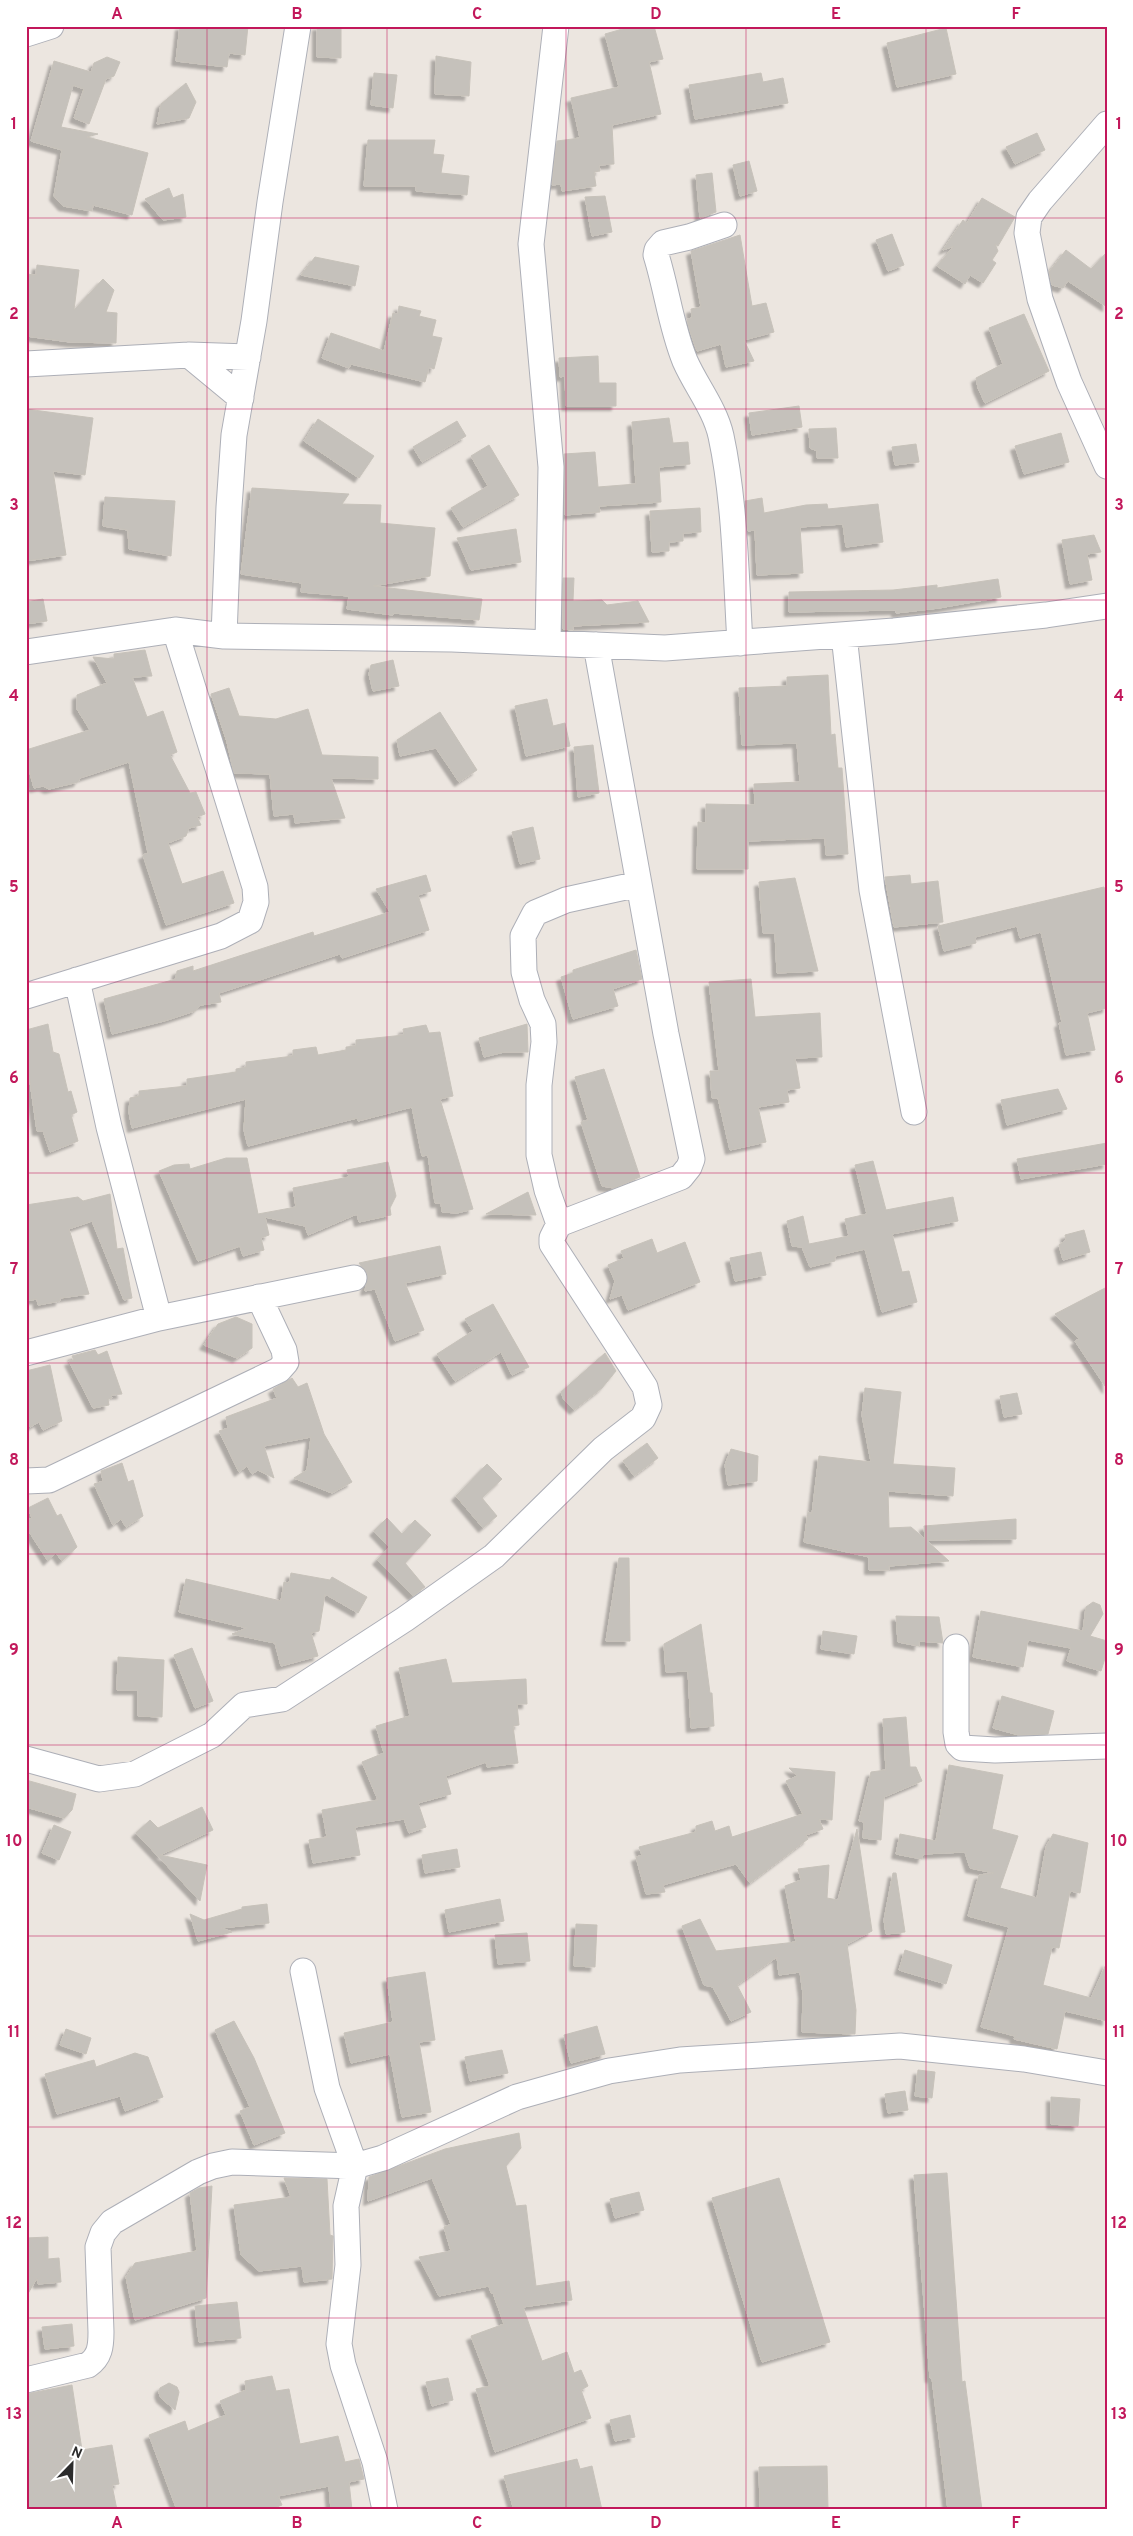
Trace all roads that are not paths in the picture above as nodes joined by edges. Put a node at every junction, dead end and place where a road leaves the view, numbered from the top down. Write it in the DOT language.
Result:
graph roads {
  1 [pos="298,26"];
  2 [pos="556,26"];
  3 [pos="1107,124"];
  4 [pos="724,225"];
  5 [pos="189,355"];
  6 [pos="248,357"];
  7 [pos="26,364"];
  8 [pos="241,398"];
  9 [pos="1107,466"];
  10 [pos="1107,606"];
  11 [pos="175,630"];
  12 [pos="844,635"];
  13 [pos="224,636"];
  14 [pos="548,643"];
  15 [pos="740,643"];
  16 [pos="596,645"];
  17 [pos="26,652"];
  18 [pos="639,884"];
  19 [pos="77,980"];
  20 [pos="26,996"];
  21 [pos="914,1112"];
  22 [pos="559,1224"];
  23 [pos="354,1278"];
  24 [pos="259,1297"];
  25 [pos="159,1318"];
  26 [pos="26,1353"];
  27 [pos="26,1481"];
  28 [pos="956,1647"];
  29 [pos="1107,1746"];
  30 [pos="26,1759"];
  31 [pos="303,1971"];
  32 [pos="1107,2073"];
  33 [pos="355,2166"];
  34 [pos="26,2380"];
  35 [pos="385,2510"];
  1 -- 6 [label="street"];
  2 -- 14 [label="street"];
  3 -- 9 [label="street"];
  4 -- 15 [label="street"];
  5 -- 6 [label="street"];
  5 -- 7 [label="street"];
  5 -- 8 [label="street"];
  6 -- 8 [label="street"];
  8 -- 13 [label="street"];
  10 -- 12 [label="street"];
  11 -- 13 [label="street"];
  11 -- 17 [label="street"];
  11 -- 19 [label="street"];
  12 -- 15 [label="street"];
  12 -- 21 [label="street"];
  13 -- 14 [label="street"];
  14 -- 16 [label="street"];
  15 -- 16 [label="street"];
  16 -- 18 [label="street"];
  18 -- 22 [label="street"];
  18 -- 22 [label="street"];
  19 -- 20 [label="street"];
  19 -- 25 [label="street"];
  22 -- 30 [label="street"];
  23 -- 24 [label="street"];
  24 -- 25 [label="street"];
  24 -- 27 [label="street"];
  25 -- 26 [label="street"];
  28 -- 29 [label="street"];
  31 -- 33 [label="street"];
  32 -- 33 [label="street"];
  33 -- 34 [label="street"];
  33 -- 35 [label="street"];
}
